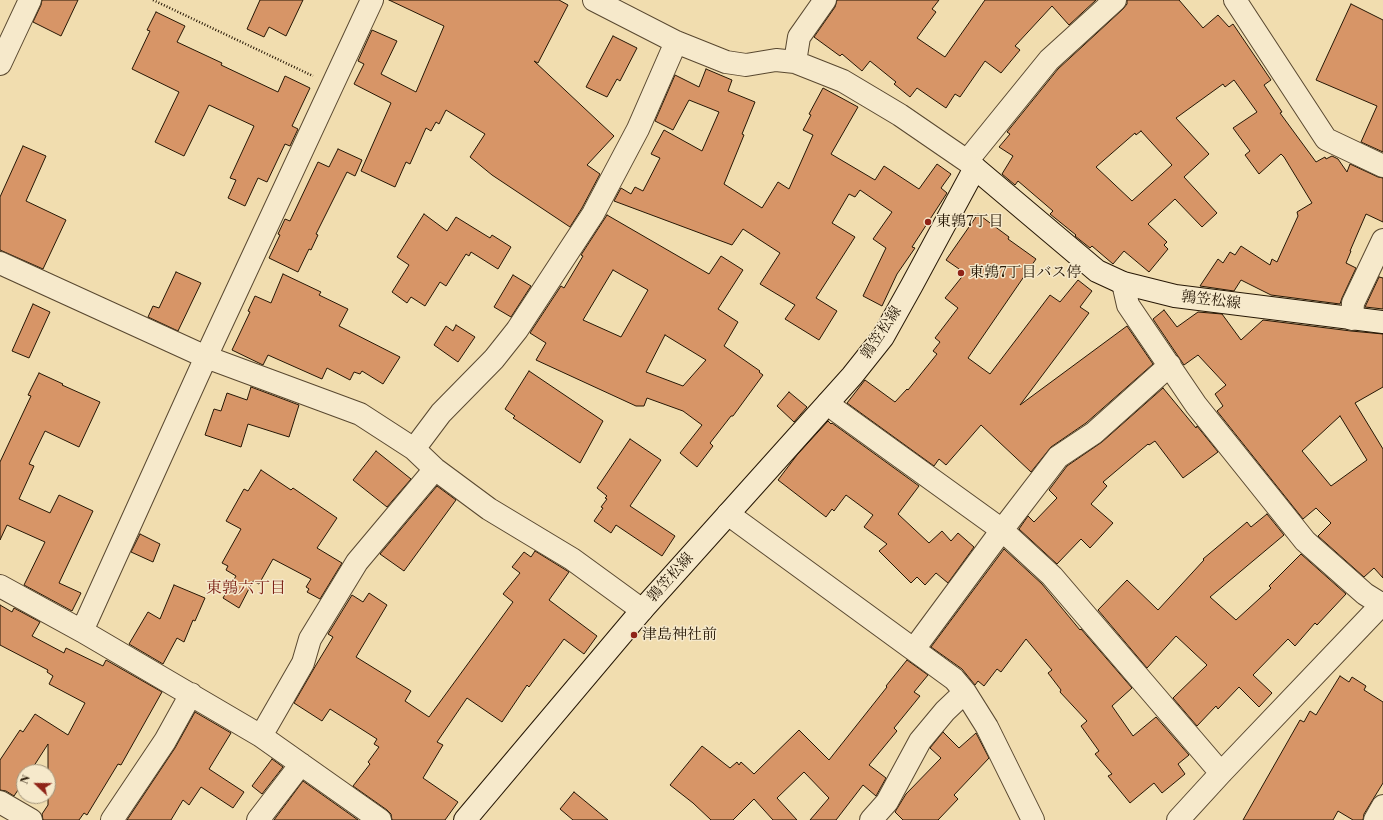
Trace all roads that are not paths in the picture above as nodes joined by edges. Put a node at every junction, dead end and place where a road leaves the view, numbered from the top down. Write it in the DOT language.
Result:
graph roads {
  1 [pos="30,0"];
  2 [pos="372,0"];
  3 [pos="594,0"];
  4 [pos="825,0"];
  5 [pos="1115,0"];
  6 [pos="1235,0"];
  7 [pos="676,42"];
  8 [pos="795,62"];
  9 [pos="0,64"];
  10 [pos="971,164"];
  11 [pos="1383,166"];
  12 [pos="1383,240"];
  13 [pos="0,263"];
  14 [pos="1123,283"];
  15 [pos="1352,319"];
  16 [pos="1383,322"];
  17 [pos="206,357"];
  18 [pos="1170,365"];
  19 [pos="828,403"];
  20 [pos="414,449"];
  21 [pos="436,469"];
  22 [pos="728,514"];
  23 [pos="1002,530"];
  24 [pos="0,586"];
  25 [pos="1382,604"];
  26 [pos="642,610"];
  27 [pos="82,631"];
  28 [pos="914,649"];
  29 [pos="965,692"];
  30 [pos="191,694"];
  31 [pos="261,736"];
  32 [pos="301,764"];
  33 [pos="1221,773"];
  34 [pos="0,802"];
  35 [pos="1383,806"];
  36 [pos="31,820"];
  37 [pos="112,820"];
  38 [pos="258,820"];
  39 [pos="380,820"];
  40 [pos="465,820"];
  41 [pos="871,820"];
  42 [pos="1033,820"];
  43 [pos="1178,820"];
  44 [pos="1375,820"];
  1 -- 9 [label="street"];
  2 -- 17 [label="street"];
  3 -- 7 [label="street"];
  4 -- 8 [label="street"];
  5 -- 10 [label="street"];
  6 -- 11 [label="street"];
  7 -- 8 [label="street"];
  7 -- 20 [label="street"];
  8 -- 10 [label="street"];
  10 -- 14 [label="street, 鶉笠松線"];
  10 -- 19 [label="street, 鶉笠松線"];
  12 -- 15 [label="street"];
  13 -- 17 [label="street"];
  14 -- 15 [label="street, 鶉笠松線"];
  14 -- 18 [label="street"];
  15 -- 16 [label="street, 鶉笠松線"];
  17 -- 20 [label="street"];
  17 -- 27 [label="street"];
  18 -- 23 [label="street"];
  18 -- 25 [label="street"];
  19 -- 22 [label="street, 鶉笠松線"];
  19 -- 23 [label="street"];
  20 -- 21 [label="street"];
  21 -- 26 [label="street"];
  21 -- 31 [label="street"];
  22 -- 26 [label="street, 鶉笠松線"];
  22 -- 28 [label="street"];
  23 -- 28 [label="street"];
  23 -- 33 [label="street"];
  24 -- 27 [label="street"];
  25 -- 33 [label="street"];
  26 -- 40 [label="street, 鶉笠松線"];
  27 -- 30 [label="street"];
  28 -- 29 [label="street"];
  29 -- 41 [label="street"];
  29 -- 42 [label="street"];
  30 -- 31 [label="street"];
  30 -- 37 [label="street"];
  31 -- 32 [label="street"];
  32 -- 38 [label="street"];
  32 -- 39 [label="street"];
  33 -- 43 [label="street"];
  34 -- 36 [label="street"];
  35 -- 44 [label="street"];
}
